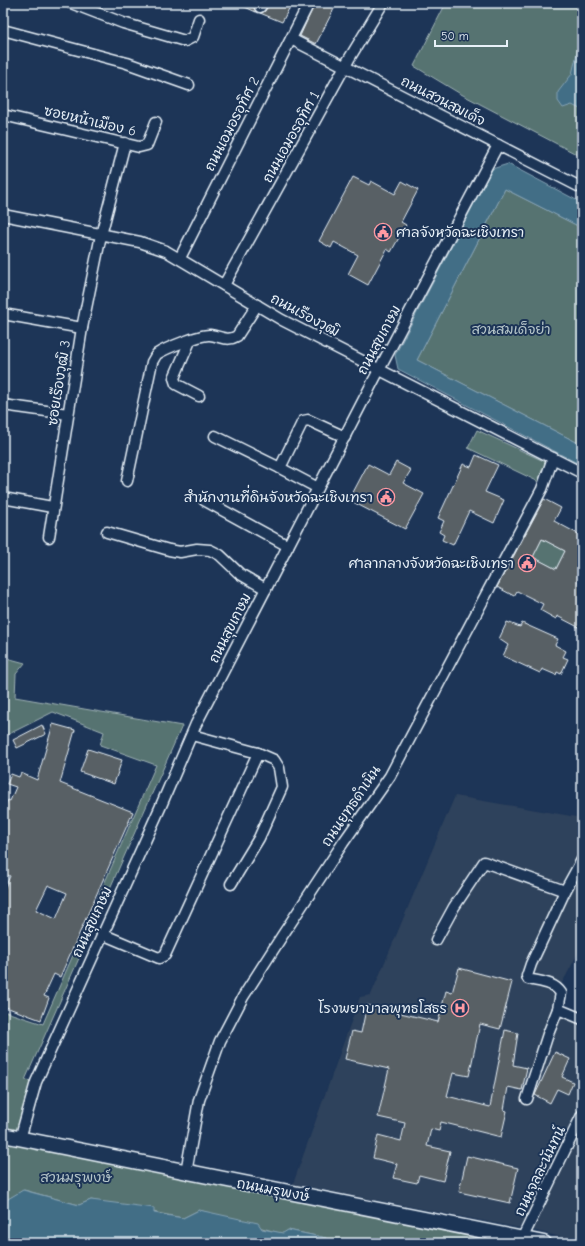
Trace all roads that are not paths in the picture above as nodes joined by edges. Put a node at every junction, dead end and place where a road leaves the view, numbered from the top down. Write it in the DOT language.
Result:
graph roads {
  1 [pos="70,3"];
  2 [pos="309,3"];
  3 [pos="383,3"];
  4 [pos="199,18"];
  5 [pos="3,30"];
  6 [pos="291,39"];
  7 [pos="345,67"];
  8 [pos="189,85"];
  9 [pos="3,115"];
  10 [pos="156,122"];
  11 [pos="125,144"];
  12 [pos="498,145"];
  13 [pos="582,188"];
  14 [pos="3,215"];
  15 [pos="101,235"];
  16 [pos="180,258"];
  17 [pos="224,285"];
  18 [pos="257,305"];
  19 [pos="3,314"];
  20 [pos="82,328"];
  21 [pos="190,341"];
  22 [pos="379,370"];
  23 [pos="199,396"];
  24 [pos="3,405"];
  25 [pos="68,414"];
  26 [pos="215,436"];
  27 [pos="345,437"];
  28 [pos="553,458"];
  29 [pos="280,468"];
  30 [pos="582,473"];
  31 [pos="127,482"];
  32 [pos="318,488"];
  33 [pos="3,498"];
  34 [pos="204,500"];
  35 [pos="52,507"];
  36 [pos="107,532"];
  37 [pos="48,537"];
  38 [pos="288,546"];
  39 [pos="266,590"];
  40 [pos="192,735"];
  41 [pos="258,753"];
  42 [pos="582,860"];
  43 [pos="231,884"];
  44 [pos="565,891"];
  45 [pos="102,934"];
  46 [pos="436,940"];
  47 [pos="558,1009"];
  48 [pos="582,1019"];
  49 [pos="527,1099"];
  50 [pos="582,1115"];
  51 [pos="3,1135"];
  52 [pos="20,1139"];
  53 [pos="186,1172"];
  54 [pos="522,1239"];
  55 [pos="544,1243"];
  1 -- 4 [label="street"];
  2 -- 6 [label="street, ถนนเอมอรอุทิศ 2"];
  3 -- 7 [label="street, ถนนเอมอรอุทิศ 1"];
  5 -- 8 [label="street"];
  6 -- 7 [label="street, ถนนสวนสมเด็จ"];
  6 -- 16 [label="street, ถนนเอมอรอุทิศ 2"];
  7 -- 12 [label="street, ถนนสวนสมเด็จ"];
  7 -- 17 [label="street, ถนนเอมอรอุทิศ 1"];
  9 -- 11 [label="street, ซอยหน้าเมือง 6"];
  10 -- 11 [label="street, ซอยหน้าเมือง 6"];
  11 -- 15 [label="street, ซอยเรืองวุฒิ 3"];
  12 -- 13 [label="street, ถนนสวนสมเด็จ"];
  12 -- 22 [label="street, ถนนสุขเกษม"];
  14 -- 15 [label="street, ถนนเรืองวุฒิ"];
  15 -- 16 [label="street, ถนนเรืองวุฒิ"];
  15 -- 20 [label="street, ซอยเรืองวุฒิ 3"];
  16 -- 17 [label="street, ถนนเรืองวุฒิ"];
  17 -- 18 [label="street, ถนนเรืองวุฒิ"];
  18 -- 21 [label="street"];
  18 -- 22 [label="street, ถนนเรืองวุฒิ"];
  19 -- 20 [label="street"];
  20 -- 25 [label="street, ซอยเรืองวุฒิ 3"];
  21 -- 23 [label="street"];
  21 -- 31 [label="street"];
  22 -- 27 [label="street, ถนนสุขเกษม"];
  22 -- 28 [label="street, ถนนเรืองวุฒิ"];
  24 -- 25 [label="street"];
  25 -- 35 [label="street, ซอยเรืองวุฒิ 3"];
  26 -- 29 [label="street"];
  27 -- 29 [label="street"];
  27 -- 32 [label="street, ถนนสุขเกษม"];
  28 -- 30 [label="street, ถนนเรืองวุฒิ"];
  28 -- 53 [label="street, ถนนยุทธดำเนิน"];
  29 -- 32 [label="street"];
  32 -- 38 [label="street, ถนนสุขเกษม"];
  33 -- 35 [label="street"];
  34 -- 38 [label="street"];
  35 -- 37 [label="street, ซอยเรืองวุฒิ 3"];
  36 -- 39 [label="street"];
  38 -- 39 [label="street, ถนนสุขเกษม"];
  39 -- 40 [label="street, ถนนสุขเกษม"];
  40 -- 41 [label="street"];
  40 -- 45 [label="street, ถนนสุขเกษม"];
  41 -- 43 [label="street"];
  41 -- 45 [label="street"];
  42 -- 44 [label="street"];
  44 -- 46 [label="street"];
  44 -- 47 [label="street"];
  45 -- 52 [label="street, ถนนสุขเกษม"];
  47 -- 48 [label="street"];
  47 -- 49 [label="street"];
  50 -- 54 [label="street, ถนนจุลละนันทน์"];
  51 -- 52 [label="main road, ถนนมรุพงษ์"];
  52 -- 53 [label="main road, ถนนมรุพงษ์"];
  53 -- 54 [label="main road, ถนนมรุพงษ์"];
  54 -- 55 [label="main road, ถนนมรุพงษ์"];
}
